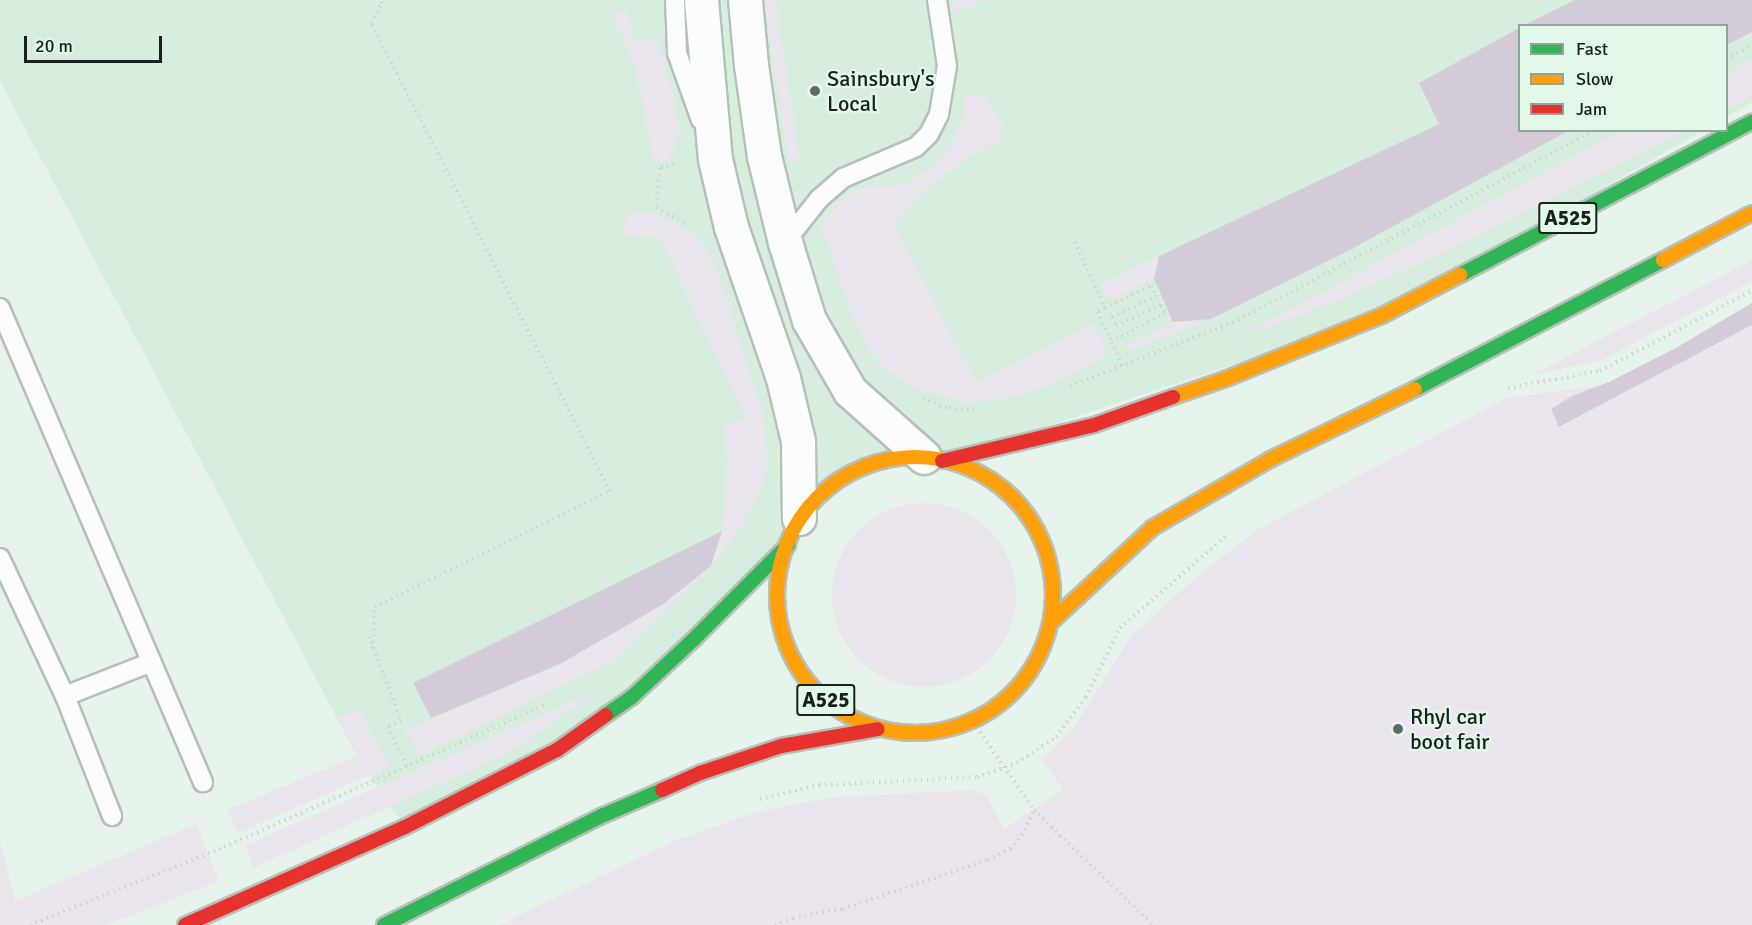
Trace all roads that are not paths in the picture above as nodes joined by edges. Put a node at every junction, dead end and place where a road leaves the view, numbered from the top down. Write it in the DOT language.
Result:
graph roads {
  1 [pos="675,0"];
  2 [pos="702,0"];
  3 [pos="745,0"];
  4 [pos="937,0"];
  5 [pos="1752,122"];
  6 [pos="715,159"];
  7 [pos="1752,213"];
  8 [pos="785,242"];
  9 [pos="0,308"];
  10 [pos="0,324"];
  11 [pos="0,348"];
  12 [pos="933,459"];
  13 [pos="794,532"];
  14 [pos="0,558"];
  15 [pos="1051,622"];
  16 [pos="152,662"];
  17 [pos="65,696"];
  18 [pos="878,729"];
  19 [pos="203,782"];
  20 [pos="112,816"];
  21 [pos="185,925"];
  22 [pos="384,925"];
  1 -- 6 [label="lane"];
  2 -- 6 [label="street"];
  3 -- 8 [label="street"];
  4 -- 8 [label="lane"];
  5 -- 12 [label="main road, A525"];
  6 -- 13 [label="street"];
  7 -- 15 [label="main road, A525"];
  8 -- 12 [label="street"];
  9 -- 16 [label="lane"];
  10 -- 11 [label="lane"];
  12 -- 13 [label="main road, A525"];
  12 -- 15 [label="main road, A525"];
  13 -- 18 [label="main road, A525"];
  13 -- 21 [label="main road, A525"];
  14 -- 17 [label="lane"];
  15 -- 18 [label="main road, A525"];
  16 -- 17 [label="lane"];
  16 -- 19 [label="lane"];
  17 -- 20 [label="lane"];
  18 -- 22 [label="main road, A525"];
}
